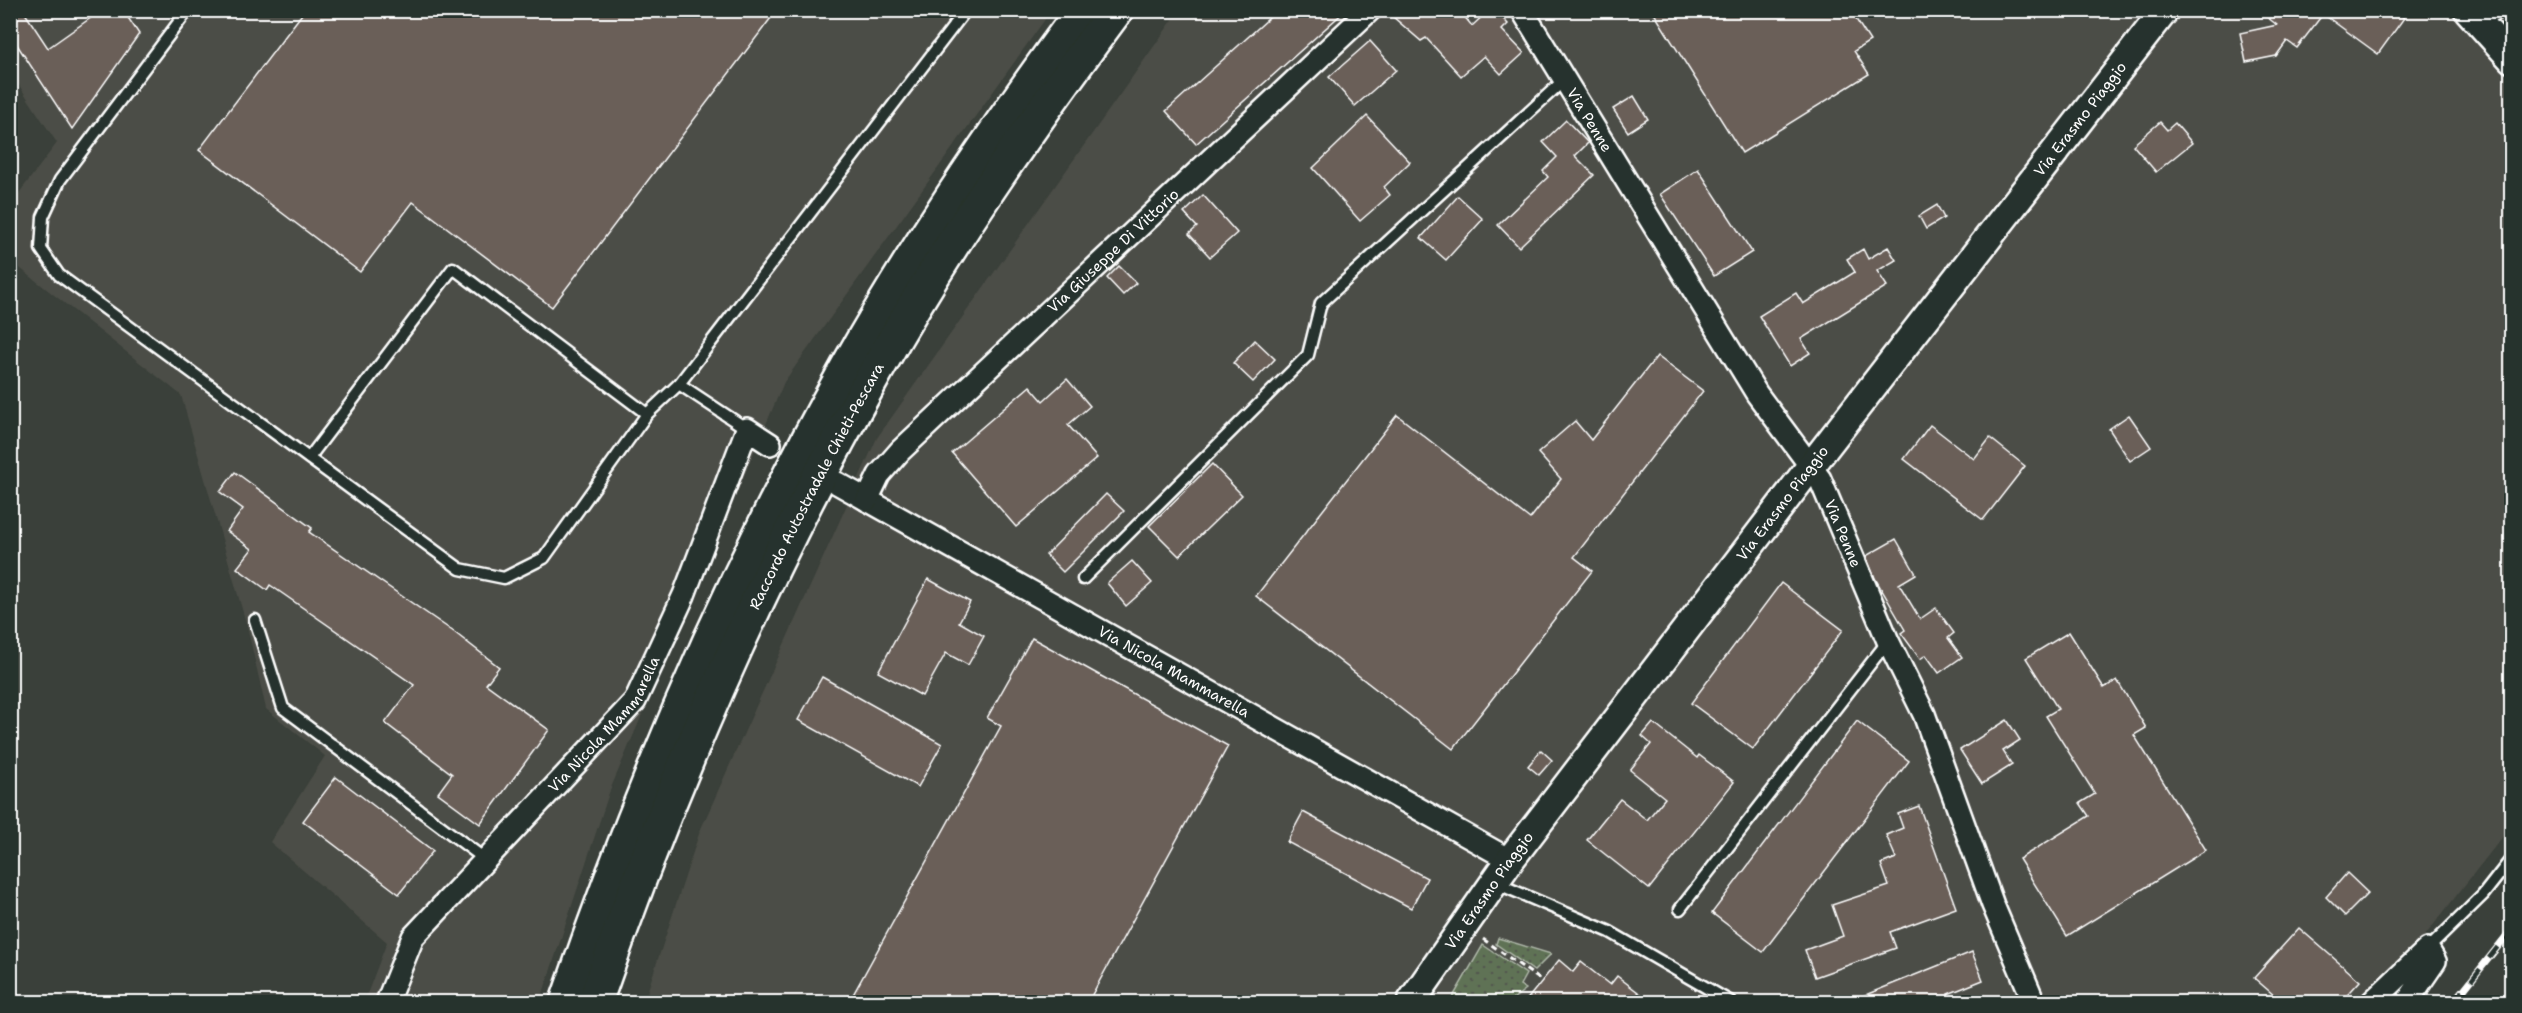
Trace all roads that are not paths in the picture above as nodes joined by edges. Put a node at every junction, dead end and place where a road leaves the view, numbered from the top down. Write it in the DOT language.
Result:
graph roads {
  1 [pos="188,10"];
  2 [pos="966,10"];
  3 [pos="1083,10"];
  4 [pos="1116,10"];
  5 [pos="1370,10"];
  6 [pos="1522,10"];
  7 [pos="2166,10"];
  8 [pos="2505,10"];
  9 [pos="2474,18"];
  10 [pos="2511,59"];
  11 [pos="1564,80"];
  12 [pos="679,384"];
  13 [pos="647,414"];
  14 [pos="747,429"];
  15 [pos="770,444"];
  16 [pos="309,458"];
  17 [pos="1811,466"];
  18 [pos="837,483"];
  19 [pos="867,500"];
  20 [pos="1083,579"];
  21 [pos="255,620"];
  22 [pos="1888,641"];
  23 [pos="2511,858"];
  24 [pos="486,860"];
  25 [pos="1510,860"];
  26 [pos="1494,882"];
  27 [pos="1680,909"];
  28 [pos="2428,949"];
  29 [pos="387,1002"];
  30 [pos="567,1002"];
  31 [pos="595,1002"];
  32 [pos="1411,1002"];
  33 [pos="1731,1002"];
  34 [pos="2034,1002"];
  35 [pos="2372,1002"];
  36 [pos="2407,1002"];
  1 -- 16 [label="lane"];
  2 -- 12 [label="lane"];
  3 -- 30 [label="highway, Raccordo Autostradale Chieti-Pescara"];
  4 -- 31 [label="highway, Raccordo Autostradale Chieti-Pescara"];
  5 -- 19 [label="street, Via Giuseppe Di Vittorio"];
  6 -- 11 [label="street, Via Penne"];
  7 -- 17 [label="street, Via Erasmo Piaggio"];
  8 -- 9 [label="lane"];
  9 -- 10 [label="street"];
  11 -- 17 [label="street, Via Penne"];
  11 -- 20 [label="lane"];
  12 -- 13 [label="lane"];
  12 -- 14 [label="lane"];
  13 -- 16 [label="lane"];
  13 -- 16 [label="lane"];
  14 -- 15 [label="street"];
  14 -- 24 [label="street, Via Nicola Mammarella"];
  17 -- 22 [label="street, Via Penne"];
  17 -- 25 [label="street, Via Erasmo Piaggio"];
  18 -- 19 [label="street, Via Nicola Mammarella"];
  19 -- 25 [label="street, Via Nicola Mammarella"];
  21 -- 24 [label="lane"];
  22 -- 27 [label="lane"];
  22 -- 34 [label="street, Via Penne"];
  23 -- 28 [label="lane"];
  24 -- 29 [label="street, Via Nicola Mammarella"];
  25 -- 26 [label="street, Via Erasmo Piaggio"];
  26 -- 32 [label="street, Via Erasmo Piaggio"];
  26 -- 33 [label="lane"];
  28 -- 35 [label="street"];
  28 -- 36 [label="street"];
}
